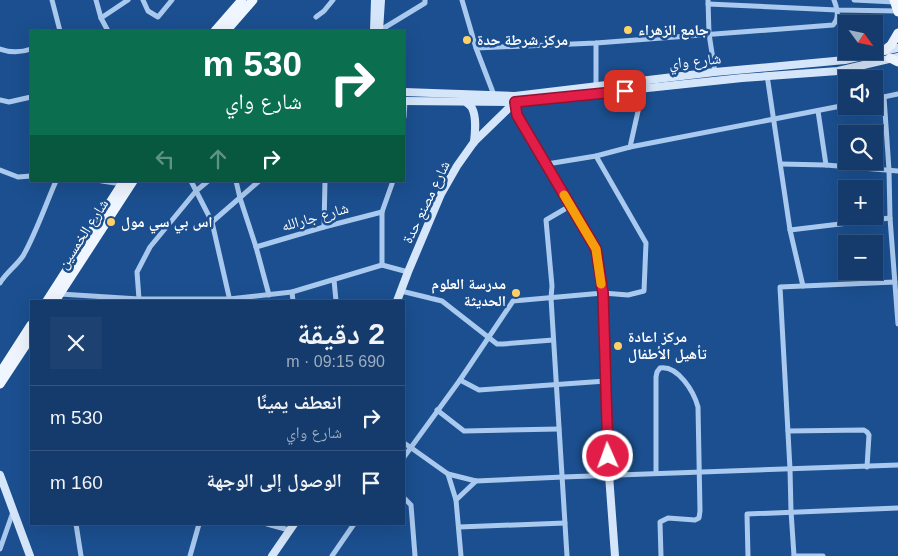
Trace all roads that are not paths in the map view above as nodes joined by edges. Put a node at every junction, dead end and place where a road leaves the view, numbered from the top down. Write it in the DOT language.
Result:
graph roads {
  1 [pos="52,0"];
  2 [pos="96,0"];
  3 [pos="128,0"];
  4 [pos="143,0"];
  5 [pos="172,0"];
  6 [pos="242,0"];
  7 [pos="253,0"];
  8 [pos="333,0"];
  9 [pos="375,0"];
  10 [pos="381,0"];
  11 [pos="425,0"];
  12 [pos="462,0"];
  13 [pos="768,0"];
  14 [pos="834,0"];
  15 [pos="854,0"];
  16 [pos="708,2"];
  17 [pos="768,6"];
  18 [pos="896,6"];
  19 [pos="837,10"];
  20 [pos="316,17"];
  21 [pos="101,18"];
  22 [pos="60,30"];
  23 [pos="107,30"];
  24 [pos="216,30"];
  25 [pos="227,30"];
  26 [pos="374,30"];
  27 [pos="380,30"];
  28 [pos="382,30"];
  29 [pos="898,33"];
  30 [pos="709,34"];
  31 [pos="596,43"];
  32 [pos="476,48"];
  33 [pos="898,48"];
  34 [pos="30,49"];
  35 [pos="0,50"];
  36 [pos="893,57"];
  37 [pos="715,72"];
  38 [pos="741,74"];
  39 [pos="767,75"];
  40 [pos="596,86"];
  41 [pos="643,89"];
  42 [pos="405,92"];
  43 [pos="898,94"];
  44 [pos="494,95"];
  45 [pos="884,97"];
  46 [pos="30,98"];
  47 [pos="515,99"];
  48 [pos="0,100"];
  49 [pos="405,101"];
  50 [pos="466,102"];
  51 [pos="838,107"];
  52 [pos="818,111"];
  53 [pos="774,119"];
  54 [pos="474,142"];
  55 [pos="630,147"];
  56 [pos="596,156"];
  57 [pos="547,164"];
  58 [pos="781,164"];
  59 [pos="826,165"];
  60 [pos="890,170"];
  61 [pos="898,170"];
  62 [pos="1,171"];
  63 [pos="30,176"];
  64 [pos="56,182"];
  65 [pos="132,182"];
  66 [pos="192,182"];
  67 [pos="207,182"];
  68 [pos="236,182"];
  69 [pos="258,182"];
  70 [pos="325,182"];
  71 [pos="394,182"];
  72 [pos="123,183"];
  73 [pos="196,191"];
  74 [pos="240,198"];
  75 [pos="570,206"];
  76 [pos="382,212"];
  77 [pos="890,218"];
  78 [pos="212,222"];
  79 [pos="324,227"];
  80 [pos="790,230"];
  81 [pos="256,247"];
  82 [pos="382,265"];
  83 [pos="408,272"];
  84 [pos="69,274"];
  85 [pos="1,278"];
  86 [pos="334,280"];
  87 [pos="896,282"];
  88 [pos="803,286"];
  89 [pos="400,291"];
  90 [pos="292,292"];
  91 [pos="603,293"];
  92 [pos="269,295"];
  93 [pos="58,298"];
  94 [pos="551,298"];
  95 [pos="98,299"];
  96 [pos="140,299"];
  97 [pos="48,300"];
  98 [pos="229,300"];
  99 [pos="293,300"];
  100 [pos="336,300"];
  101 [pos="397,300"];
  102 [pos="898,324"];
  103 [pos="30,327"];
  104 [pos="488,338"];
  105 [pos="30,339"];
  106 [pos="553,340"];
  107 [pos="0,373"];
  108 [pos="460,380"];
  109 [pos="606,381"];
  110 [pos="0,384"];
  111 [pos="556,384"];
  112 [pos="437,410"];
  113 [pos="559,429"];
  114 [pos="788,431"];
  115 [pos="405,444"];
  116 [pos="410,447"];
  117 [pos="405,455"];
  118 [pos="898,465"];
  119 [pos="867,467"];
  120 [pos="790,469"];
  121 [pos="700,471"];
  122 [pos="656,473"];
  123 [pos="448,474"];
  124 [pos="0,475"];
  125 [pos="609,475"];
  126 [pos="563,476"];
  127 [pos="476,481"];
  128 [pos="405,499"];
  129 [pos="456,500"];
  130 [pos="898,508"];
  131 [pos="14,511"];
  132 [pos="790,512"];
  133 [pos="565,523"];
  134 [pos="76,525"];
  135 [pos="199,525"];
  136 [pos="275,525"];
  137 [pos="353,525"];
  138 [pos="292,527"];
  139 [pos="459,527"];
  140 [pos="0,549"];
  141 [pos="30,556"];
  142 [pos="81,556"];
  143 [pos="190,556"];
  144 [pos="272,556"];
  145 [pos="332,556"];
  146 [pos="415,556"];
  147 [pos="461,556"];
  148 [pos="567,556"];
  149 [pos="615,556"];
  150 [pos="661,556"];
  151 [pos="748,556"];
  152 [pos="794,556"];
  153 [pos="823,556"];
  1 -- 22 [label="street"];
  2 -- 21 [label="street"];
  3 -- 21 [label="street"];
  4 -- 5 [label="street"];
  6 -- 24 [label="main road"];
  7 -- 25 [label="main road"];
  8 -- 20 [label="street"];
  9 -- 26 [label="street"];
  10 -- 27 [label="street"];
  11 -- 28 [label="street"];
  12 -- 32 [label="street"];
  13 -- 17 [label="street"];
  14 -- 19 [label="street"];
  15 -- 18 [label="street"];
  16 -- 17 [label="street"];
  16 -- 30 [label="street"];
  17 -- 19 [label="street"];
  18 -- 19 [label="street"];
  19 -- 30 [label="street"];
  21 -- 23 [label="street"];
  29 -- 36 [label="main road"];
  30 -- 31 [label="street"];
  30 -- 37 [label="street"];
  31 -- 32 [label="street"];
  31 -- 40 [label="street"];
  32 -- 44 [label="street"];
  33 -- 36 [label="street, شارع واي"];
  34 -- 35 [label="street"];
  36 -- 38 [label="street, شارع واي"];
  36 -- 39 [label="street, شارع واي"];
  37 -- 38 [label="street, شارع واي"];
  37 -- 40 [label="street, شارع واي"];
  38 -- 39 [label="street, شارع واي"];
  38 -- 41 [label="street, شارع واي"];
  39 -- 53 [label="street"];
  40 -- 47 [label="street, شارع واي"];
  41 -- 47 [label="street, شارع واي"];
  41 -- 55 [label="street"];
  42 -- 44 [label="street, شارع واي"];
  43 -- 45 [label="street"];
  44 -- 47 [label="street, شارع واي"];
  45 -- 60 [label="street"];
  46 -- 48 [label="street"];
  47 -- 50 [label="street, شارع واي"];
  47 -- 54 [label="street, شارع مصنع حدة"];
  47 -- 57 [label="street"];
  49 -- 50 [label="street, شارع واي"];
  50 -- 54 [label="street"];
  51 -- 52 [label="street"];
  52 -- 53 [label="street"];
  52 -- 59 [label="street"];
  53 -- 55 [label="street"];
  53 -- 58 [label="street"];
  54 -- 83 [label="street, شارع مصنع حدة"];
  55 -- 56 [label="street"];
  56 -- 57 [label="street"];
  56 -- 91 [label="street"];
  57 -- 75 [label="street"];
  58 -- 59 [label="street"];
  58 -- 80 [label="street"];
  59 -- 60 [label="street"];
  60 -- 61 [label="street"];
  60 -- 77 [label="street"];
  62 -- 63 [label="street"];
  64 -- 85 [label="street"];
  65 -- 84 [label="main road, شارع الخمسين"];
  66 -- 73 [label="street"];
  67 -- 73 [label="street"];
  68 -- 74 [label="street"];
  69 -- 74 [label="street"];
  70 -- 79 [label="street"];
  71 -- 76 [label="street"];
  72 -- 84 [label="main road, شارع الخمسين"];
  73 -- 78 [label="street"];
  73 -- 96 [label="street"];
  74 -- 78 [label="street"];
  74 -- 81 [label="street"];
  75 -- 91 [label="street"];
  75 -- 94 [label="street"];
  76 -- 79 [label="street, شارع جارالله"];
  76 -- 82 [label="street"];
  77 -- 80 [label="street"];
  77 -- 87 [label="street"];
  78 -- 98 [label="street"];
  79 -- 81 [label="street, شارع جارالله"];
  80 -- 88 [label="street"];
  81 -- 92 [label="street"];
  82 -- 83 [label="street"];
  82 -- 86 [label="street"];
  83 -- 89 [label="street, شارع مصنع حدة"];
  84 -- 93 [label="main road, شارع الخمسين"];
  84 -- 97 [label="main road, شارع الخمسين"];
  86 -- 90 [label="street"];
  86 -- 100 [label="street"];
  87 -- 88 [label="street"];
  87 -- 102 [label="street"];
  88 -- 114 [label="street"];
  89 -- 101 [label="street, شارع مصنع حدة"];
  89 -- 104 [label="street"];
  90 -- 92 [label="street"];
  90 -- 99 [label="street"];
  91 -- 94 [label="street"];
  91 -- 109 [label="street"];
  92 -- 98 [label="street"];
  93 -- 95 [label="street"];
  94 -- 104 [label="street"];
  94 -- 106 [label="street"];
  95 -- 96 [label="street"];
  96 -- 98 [label="street"];
  103 -- 107 [label="main road"];
  104 -- 106 [label="street"];
  104 -- 108 [label="street"];
  105 -- 110 [label="main road"];
  106 -- 111 [label="street"];
  108 -- 111 [label="street"];
  108 -- 112 [label="street"];
  109 -- 111 [label="street"];
  109 -- 125 [label="street"];
  111 -- 113 [label="street"];
  112 -- 113 [label="street"];
  112 -- 116 [label="street"];
  113 -- 126 [label="street"];
  114 -- 119 [label="street"];
  114 -- 120 [label="street"];
  115 -- 116 [label="street"];
  116 -- 117 [label="street"];
  116 -- 123 [label="street"];
  118 -- 119 [label="street"];
  119 -- 120 [label="street"];
  120 -- 121 [label="street"];
  120 -- 132 [label="street"];
  121 -- 122 [label="street"];
  121 -- 122 [label="street"];
  121 -- 150 [label="street"];
  122 -- 125 [label="street"];
  123 -- 127 [label="street"];
  123 -- 129 [label="street"];
  124 -- 131 [label="street"];
  125 -- 126 [label="street"];
  125 -- 149 [label="street"];
  126 -- 127 [label="street"];
  126 -- 133 [label="street"];
  127 -- 129 [label="street"];
  128 -- 146 [label="street"];
  129 -- 139 [label="street"];
  130 -- 132 [label="street"];
  131 -- 140 [label="street"];
  131 -- 141 [label="street"];
  132 -- 151 [label="street"];
  132 -- 152 [label="street"];
  133 -- 139 [label="street"];
  133 -- 148 [label="street"];
  134 -- 142 [label="street"];
  135 -- 143 [label="street"];
  136 -- 138 [label="street"];
  137 -- 145 [label="street"];
  138 -- 144 [label="street"];
  139 -- 147 [label="street"];
  152 -- 153 [label="street"];
}
